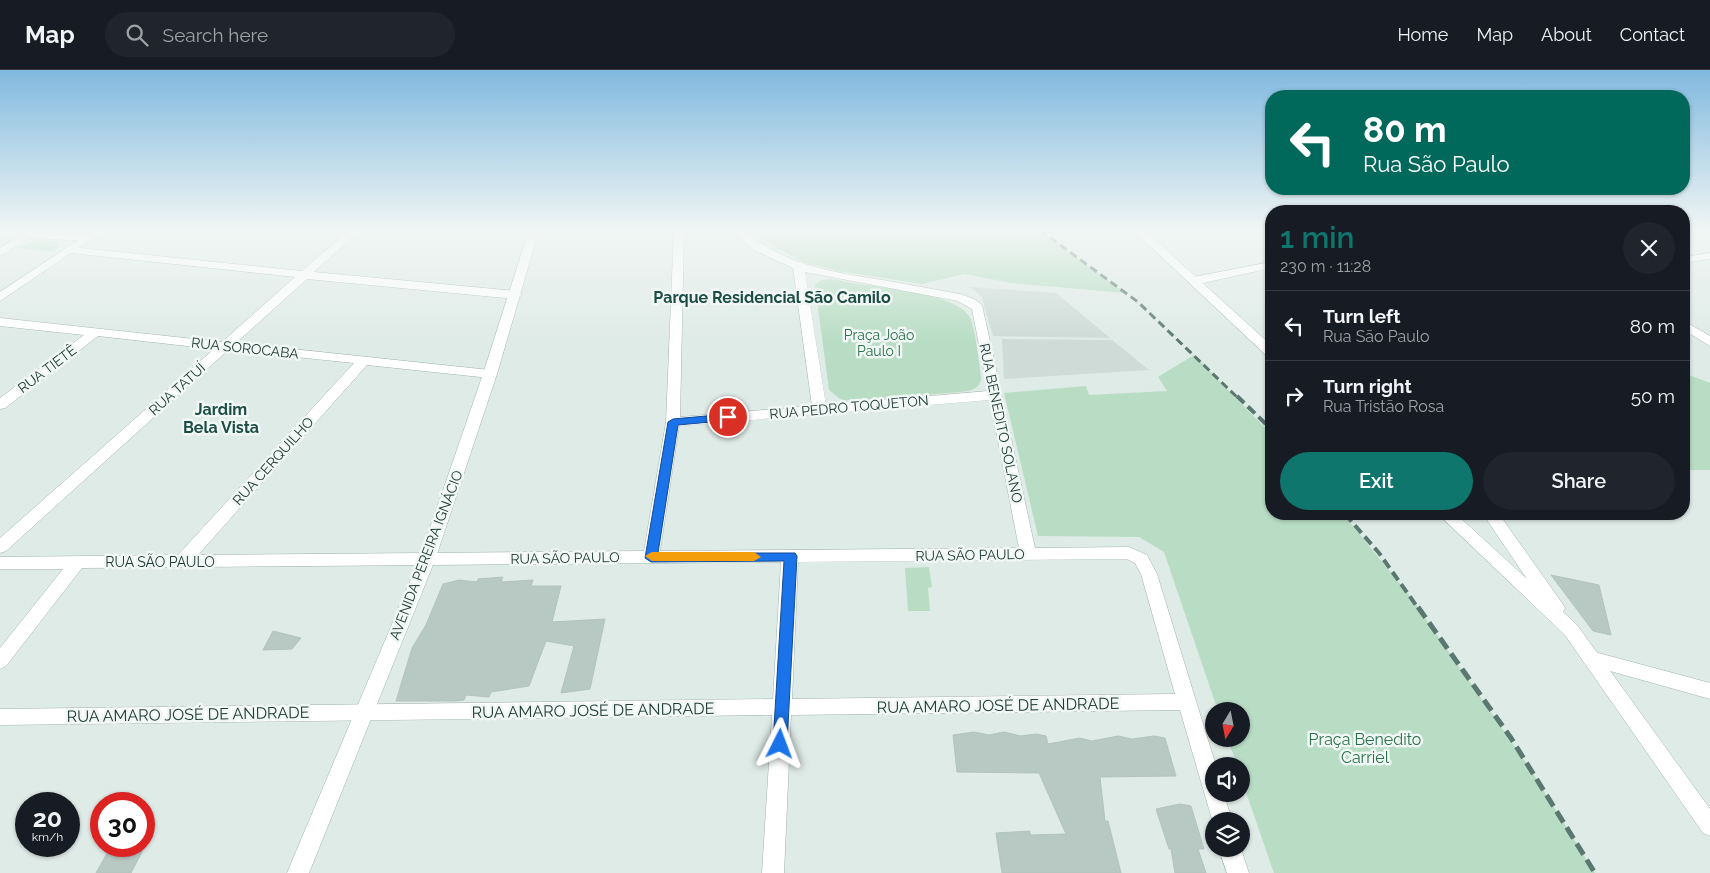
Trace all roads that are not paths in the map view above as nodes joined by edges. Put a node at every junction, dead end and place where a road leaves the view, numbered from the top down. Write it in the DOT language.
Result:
graph roads {
  1 [pos="45,267"];
  2 [pos="234,267"];
  3 [pos="313,267"];
  4 [pos="524,267"];
  5 [pos="678,267"];
  6 [pos="798,267"];
  7 [pos="805,267"];
  8 [pos="1179,267"];
  9 [pos="1259,267"];
  10 [pos="304,275"];
  11 [pos="1194,281"];
  12 [pos="516,295"];
  13 [pos="0,297"];
  14 [pos="0,322"];
  15 [pos="1690,329"];
  16 [pos="1710,329"];
  17 [pos="1690,330"];
  18 [pos="94,332"];
  19 [pos="1710,342"];
  20 [pos="225,346"];
  21 [pos="1265,346"];
  22 [pos="364,361"];
  23 [pos="490,374"];
  24 [pos="995,395"];
  25 [pos="0,405"];
  26 [pos="820,410"];
  27 [pos="673,422"];
  28 [pos="1453,520"];
  29 [pos="1495,520"];
  30 [pos="1505,533"];
  31 [pos="1476,541"];
  32 [pos="0,547"];
  33 [pos="1028,554"];
  34 [pos="790,556"];
  35 [pos="651,558"];
  36 [pos="427,560"];
  37 [pos="182,562"];
  38 [pos="0,563"];
  39 [pos="77,563"];
  40 [pos="1571,630"];
  41 [pos="1591,659"];
  42 [pos="0,662"];
  43 [pos="1710,691"];
  44 [pos="1186,702"];
  45 [pos="782,708"];
  46 [pos="364,712"];
  47 [pos="0,716"];
  48 [pos="1219,812"];
  49 [pos="1710,826"];
  50 [pos="1233,857"];
  51 [pos="298,873"];
  52 [pos="773,873"];
  53 [pos="1238,873"];
  1 -- 13 [label="street"];
  2 -- 10 [label="street"];
  3 -- 10 [label="street, RUA TATUÍ"];
  4 -- 12 [label="street, AVENIDA PEREIRA IGNÁCIO"];
  5 -- 27 [label="street"];
  6 -- 26 [label="street"];
  7 -- 24 [label="street, RUA BENEDITO SOLANO"];
  8 -- 11 [label="street"];
  9 -- 11 [label="street"];
  10 -- 12 [label="street"];
  10 -- 20 [label="street, RUA TATUÍ"];
  11 -- 21 [label="street"];
  12 -- 23 [label="street, AVENIDA PEREIRA IGNÁCIO"];
  14 -- 18 [label="street, RUA SOROCABA"];
  15 -- 16 [label="street"];
  17 -- 19 [label="street"];
  18 -- 20 [label="street, RUA SOROCABA"];
  18 -- 25 [label="street, RUA TIETÊ"];
  20 -- 22 [label="street, RUA SOROCABA"];
  20 -- 32 [label="street, RUA TATUÍ"];
  22 -- 23 [label="street, RUA SOROCABA"];
  22 -- 37 [label="street, RUA CERQUILHO"];
  23 -- 36 [label="street, AVENIDA PEREIRA IGNÁCIO"];
  24 -- 26 [label="street, RUA PEDRO TOQUETON"];
  24 -- 33 [label="street, RUA BENEDITO SOLANO"];
  26 -- 27 [label="street, RUA PEDRO TOQUETON"];
  27 -- 35 [label="street"];
  28 -- 31 [label="street"];
  29 -- 30 [label="street"];
  30 -- 31 [label="street"];
  30 -- 40 [label="street"];
  31 -- 40 [label="street"];
  33 -- 34 [label="street, RUA SÃO PAULO"];
  33 -- 44 [label="street, RUA SÃO PAULO"];
  34 -- 35 [label="street, RUA SÃO PAULO"];
  34 -- 45 [label="street"];
  35 -- 36 [label="street, RUA SÃO PAULO"];
  36 -- 37 [label="street, RUA SÃO PAULO"];
  36 -- 46 [label="street, AVENIDA PEREIRA IGNÁCIO"];
  37 -- 39 [label="street, RUA SÃO PAULO"];
  38 -- 39 [label="street, RUA SÃO PAULO"];
  39 -- 42 [label="street"];
  40 -- 41 [label="street"];
  41 -- 43 [label="street"];
  41 -- 49 [label="street"];
  44 -- 45 [label="street, RUA AMARO JOSÉ DE ANDRADE"];
  44 -- 48 [label="street"];
  45 -- 46 [label="street, RUA AMARO JOSÉ DE ANDRADE"];
  45 -- 52 [label="street"];
  46 -- 47 [label="street, RUA AMARO JOSÉ DE ANDRADE"];
  46 -- 51 [label="street, AVENIDA PEREIRA IGNÁCIO"];
  50 -- 53 [label="street"];
}
